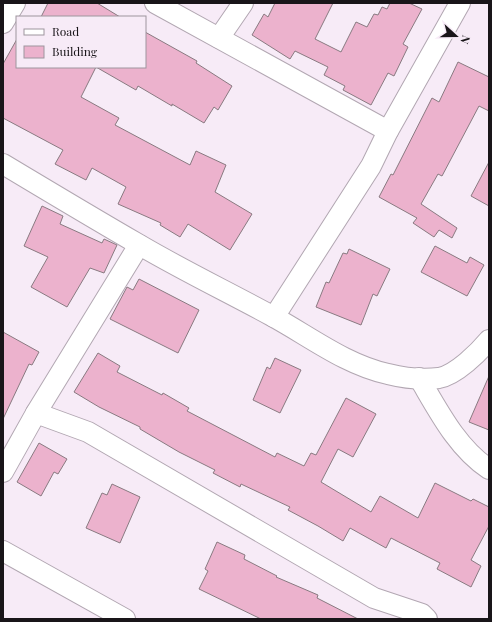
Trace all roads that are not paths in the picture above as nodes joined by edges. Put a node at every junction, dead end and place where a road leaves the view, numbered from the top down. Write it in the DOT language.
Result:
graph roads {
  1 [pos="15,3"];
  2 [pos="155,3"];
  3 [pos="243,3"];
  4 [pos="460,3"];
  5 [pos="3,23"];
  6 [pos="219,38"];
  7 [pos="388,131"];
  8 [pos="3,164"];
  9 [pos="139,245"];
  10 [pos="274,317"];
  11 [pos="489,340"];
  12 [pos="419,378"];
  13 [pos="36,413"];
  14 [pos="489,469"];
  15 [pos="3,472"];
  16 [pos="3,551"];
  17 [pos="124,619"];
  18 [pos="427,619"];
  1 -- 5 [label="street"];
  2 -- 6 [label="street"];
  3 -- 6 [label="street"];
  4 -- 7 [label="street"];
  6 -- 7 [label="street"];
  7 -- 10 [label="street"];
  8 -- 9 [label="street"];
  9 -- 10 [label="street"];
  9 -- 13 [label="street"];
  10 -- 12 [label="street"];
  11 -- 12 [label="street"];
  12 -- 14 [label="street"];
  13 -- 15 [label="street"];
  13 -- 18 [label="street"];
  16 -- 17 [label="street"];
}
